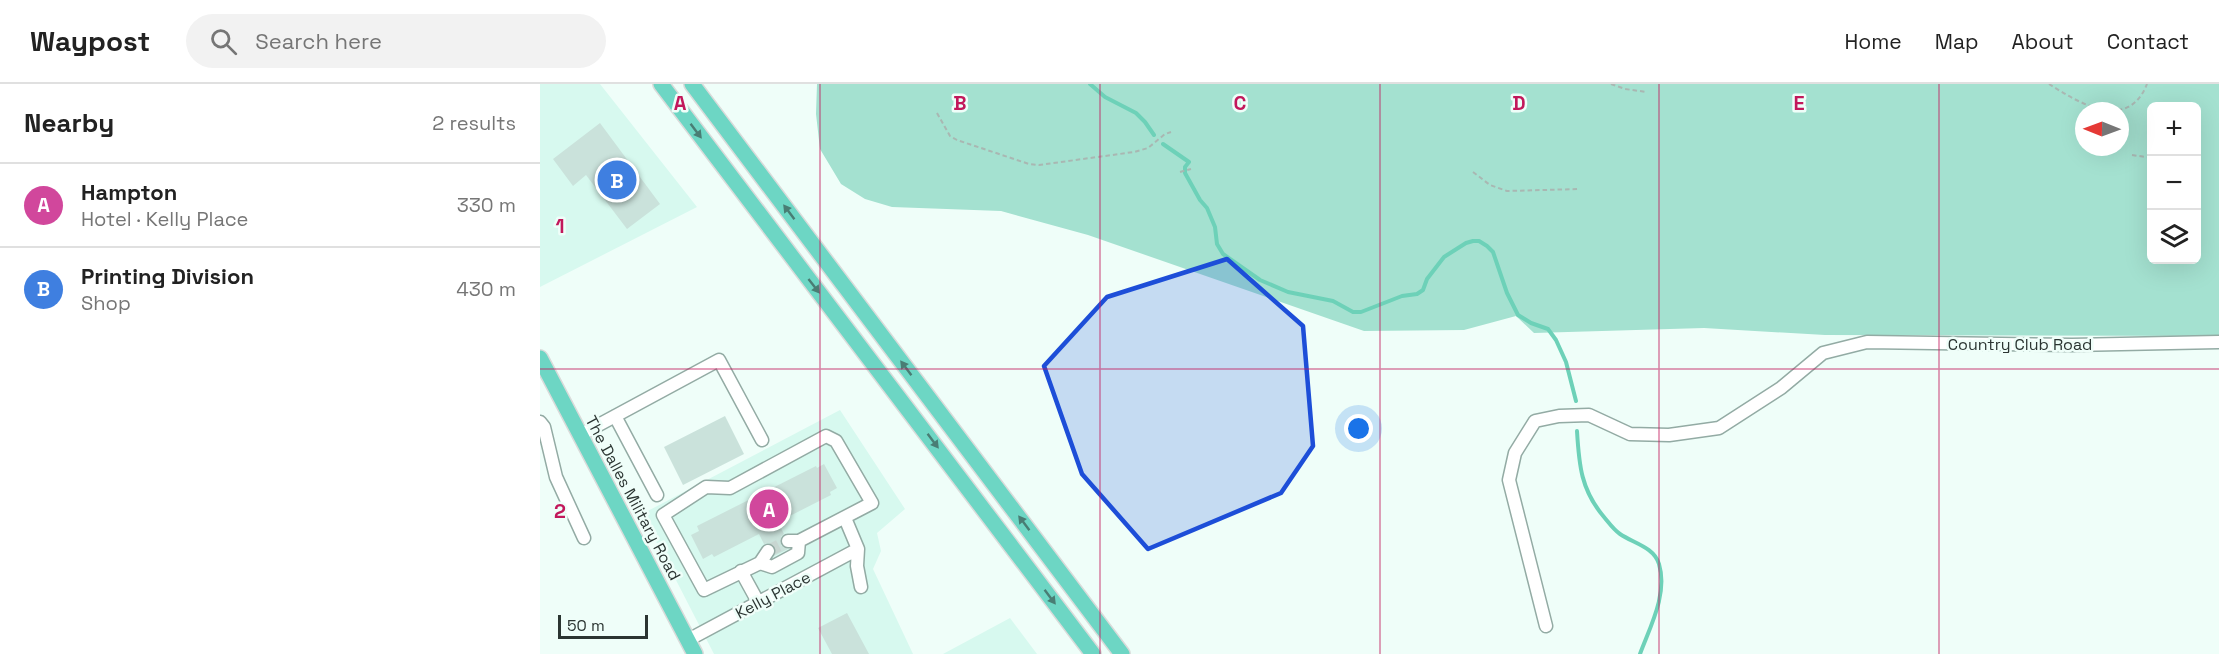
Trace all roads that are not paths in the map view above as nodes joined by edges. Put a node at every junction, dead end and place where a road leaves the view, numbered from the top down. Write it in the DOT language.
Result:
graph roads {
  1 [pos="661,84"];
  2 [pos="692,84"];
  3 [pos="2219,342"];
  4 [pos="540,358"];
  5 [pos="615,416"];
  6 [pos="540,422"];
  7 [pos="580,435"];
  8 [pos="762,440"];
  9 [pos="657,495"];
  10 [pos="844,518"];
  11 [pos="584,538"];
  12 [pos="858,549"];
  13 [pos="768,551"];
  14 [pos="760,563"];
  15 [pos="741,572"];
  16 [pos="861,587"];
  17 [pos="758,602"];
  18 [pos="1546,626"];
  19 [pos="691,647"];
  20 [pos="1093,654"];
  21 [pos="1122,654"];
  1 -- 20 [label="main road, one-way"];
  21 -- 2 [label="main road, one-way"];
  3 -- 18 [label="street, Country Club Road"];
  4 -- 7 [label="main road, The Dalles Military Road"];
  5 -- 7 [label="street"];
  5 -- 8 [label="street"];
  5 -- 9 [label="street"];
  6 -- 11 [label="street"];
  7 -- 19 [label="main road, The Dalles Military Road"];
  10 -- 12 [label="street"];
  10 -- 14 [label="street"];
  10 -- 15 [label="street"];
  12 -- 16 [label="street"];
  12 -- 17 [label="street, Kelly Place"];
  13 -- 14 [label="street"];
  14 -- 15 [label="street"];
  15 -- 17 [label="street"];
  17 -- 19 [label="street, Kelly Place"];
}
